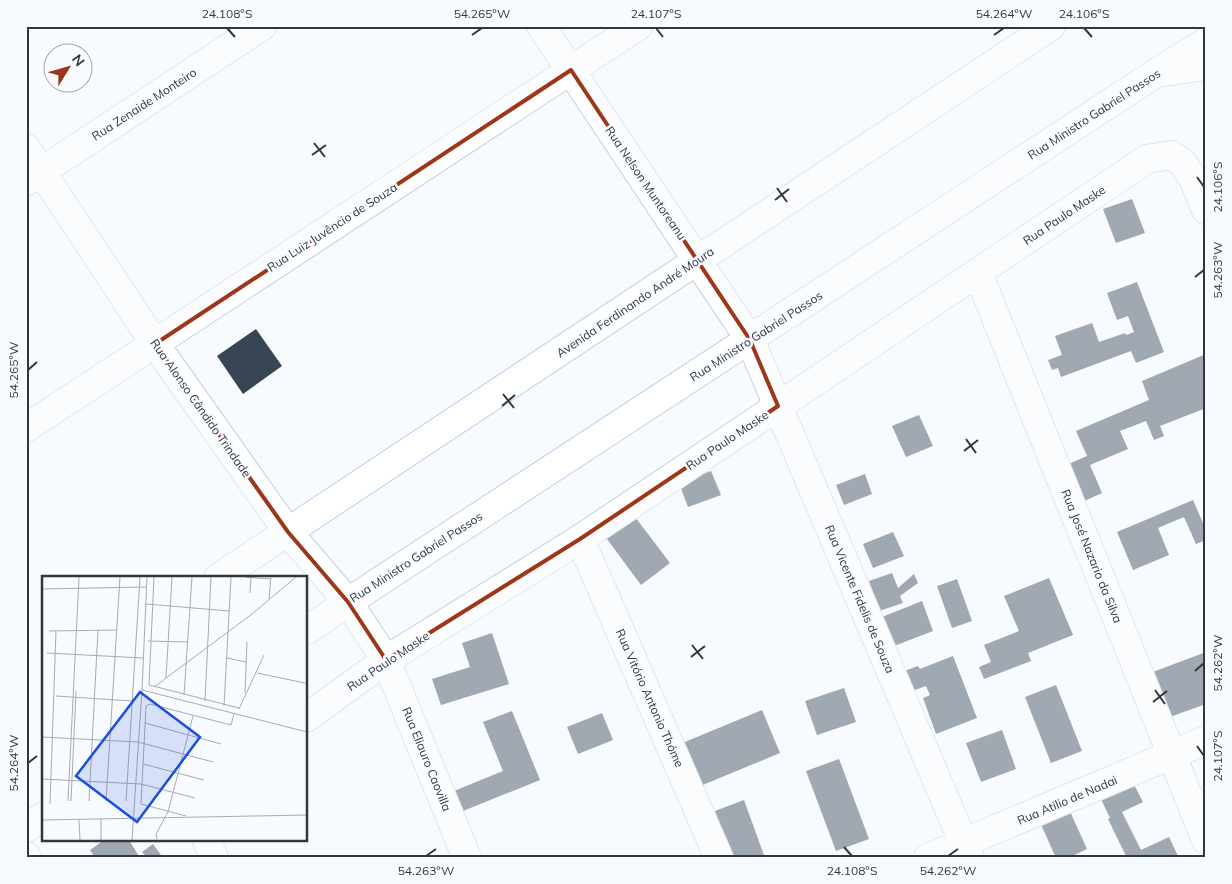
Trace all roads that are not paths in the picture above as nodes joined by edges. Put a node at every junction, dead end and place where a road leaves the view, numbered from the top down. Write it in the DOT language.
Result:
graph roads {
  1 [pos="262,26"];
  2 [pos="542,26"];
  3 [pos="638,26"];
  4 [pos="1051,26"];
  5 [pos="1206,42"];
  6 [pos="1206,66"];
  7 [pos="571,70"];
  8 [pos="1156,73"];
  9 [pos="26,148"];
  10 [pos="34,176"];
  11 [pos="1206,210"];
  12 [pos="697,261"];
  13 [pos="978,273"];
  14 [pos="750,340"];
  15 [pos="155,344"];
  16 [pos="778,406"];
  17 [pos="26,428"];
  18 [pos="288,532"];
  19 [pos="580,539"];
  20 [pos="221,576"];
  21 [pos="348,602"];
  22 [pos="308,630"];
  23 [pos="386,660"];
  24 [pos="308,717"];
  25 [pos="1206,740"];
  26 [pos="1171,755"];
  27 [pos="42,817"];
  28 [pos="26,828"];
  29 [pos="1206,840"];
  30 [pos="208,842"];
  31 [pos="967,851"];
  32 [pos="214,858"];
  33 [pos="467,858"];
  34 [pos="720,858"];
  35 [pos="928,858"];
  1 -- 10 [label="street, Rua Zenaide Monteiro"];
  2 -- 7 [label="street, Rua Nelson Muntoreanu"];
  3 -- 7 [label="street, Rua Luiz Juvêncio de Souza"];
  4 -- 12 [label="street, Avenida Ferdinando André Moura"];
  5 -- 8 [label="street, Rua Ministro Gabriel Passos"];
  6 -- 8 [label="street"];
  7 -- 12 [label="street, Rua Nelson Muntoreanu"];
  7 -- 15 [label="street, Rua Luiz Juvêncio de Souza"];
  8 -- 14 [label="street, Rua Ministro Gabriel Passos"];
  9 -- 10 [label="street, Rua Alonso Cândido Trindade"];
  10 -- 15 [label="street, Rua Alonso Cândido Trindade"];
  11 -- 13 [label="street, Rua Paulo Maske"];
  12 -- 14 [label="street, Rua Nelson Muntoreanu"];
  12 -- 18 [label="street, Avenida Ferdinando André Moura"];
  13 -- 16 [label="street, Rua Paulo Maske"];
  13 -- 26 [label="street, Rua José Nazario da Silva"];
  14 -- 16 [label="street, Rua Vicente Fidelis de Souza"];
  14 -- 21 [label="street, Rua Ministro Gabriel Passos"];
  15 -- 17 [label="street, Rua Luiz Juvêncio de Souza"];
  15 -- 18 [label="street, Rua Alonso Cândido Trindade"];
  16 -- 19 [label="street, Rua Paulo Maske"];
  16 -- 31 [label="street, Rua Vicente Fidelis de Souza"];
  18 -- 20 [label="street, Avenida Ferdinando André Moura"];
  18 -- 21 [label="street, Rua Alonso Cândido Trindade"];
  19 -- 23 [label="street, Rua Paulo Maske"];
  19 -- 34 [label="street, Rua Vitório Antonio Thóme"];
  21 -- 22 [label="street, Rua Ministro Gabriel Passos"];
  21 -- 23 [label="street, Rua Alonso Cândido Trindade"];
  23 -- 24 [label="street, Rua Paulo Maske"];
  23 -- 33 [label="street, Rua Eliauro Caovilla"];
  25 -- 26 [label="street, Rua Atilio de Nadai"];
  26 -- 29 [label="street, Rua José Nazario da Silva"];
  26 -- 31 [label="street, Rua Atilio de Nadai"];
  27 -- 28 [label="street"];
  30 -- 32 [label="street"];
  31 -- 35 [label="street, Rua Atilio de Nadai"];
}
